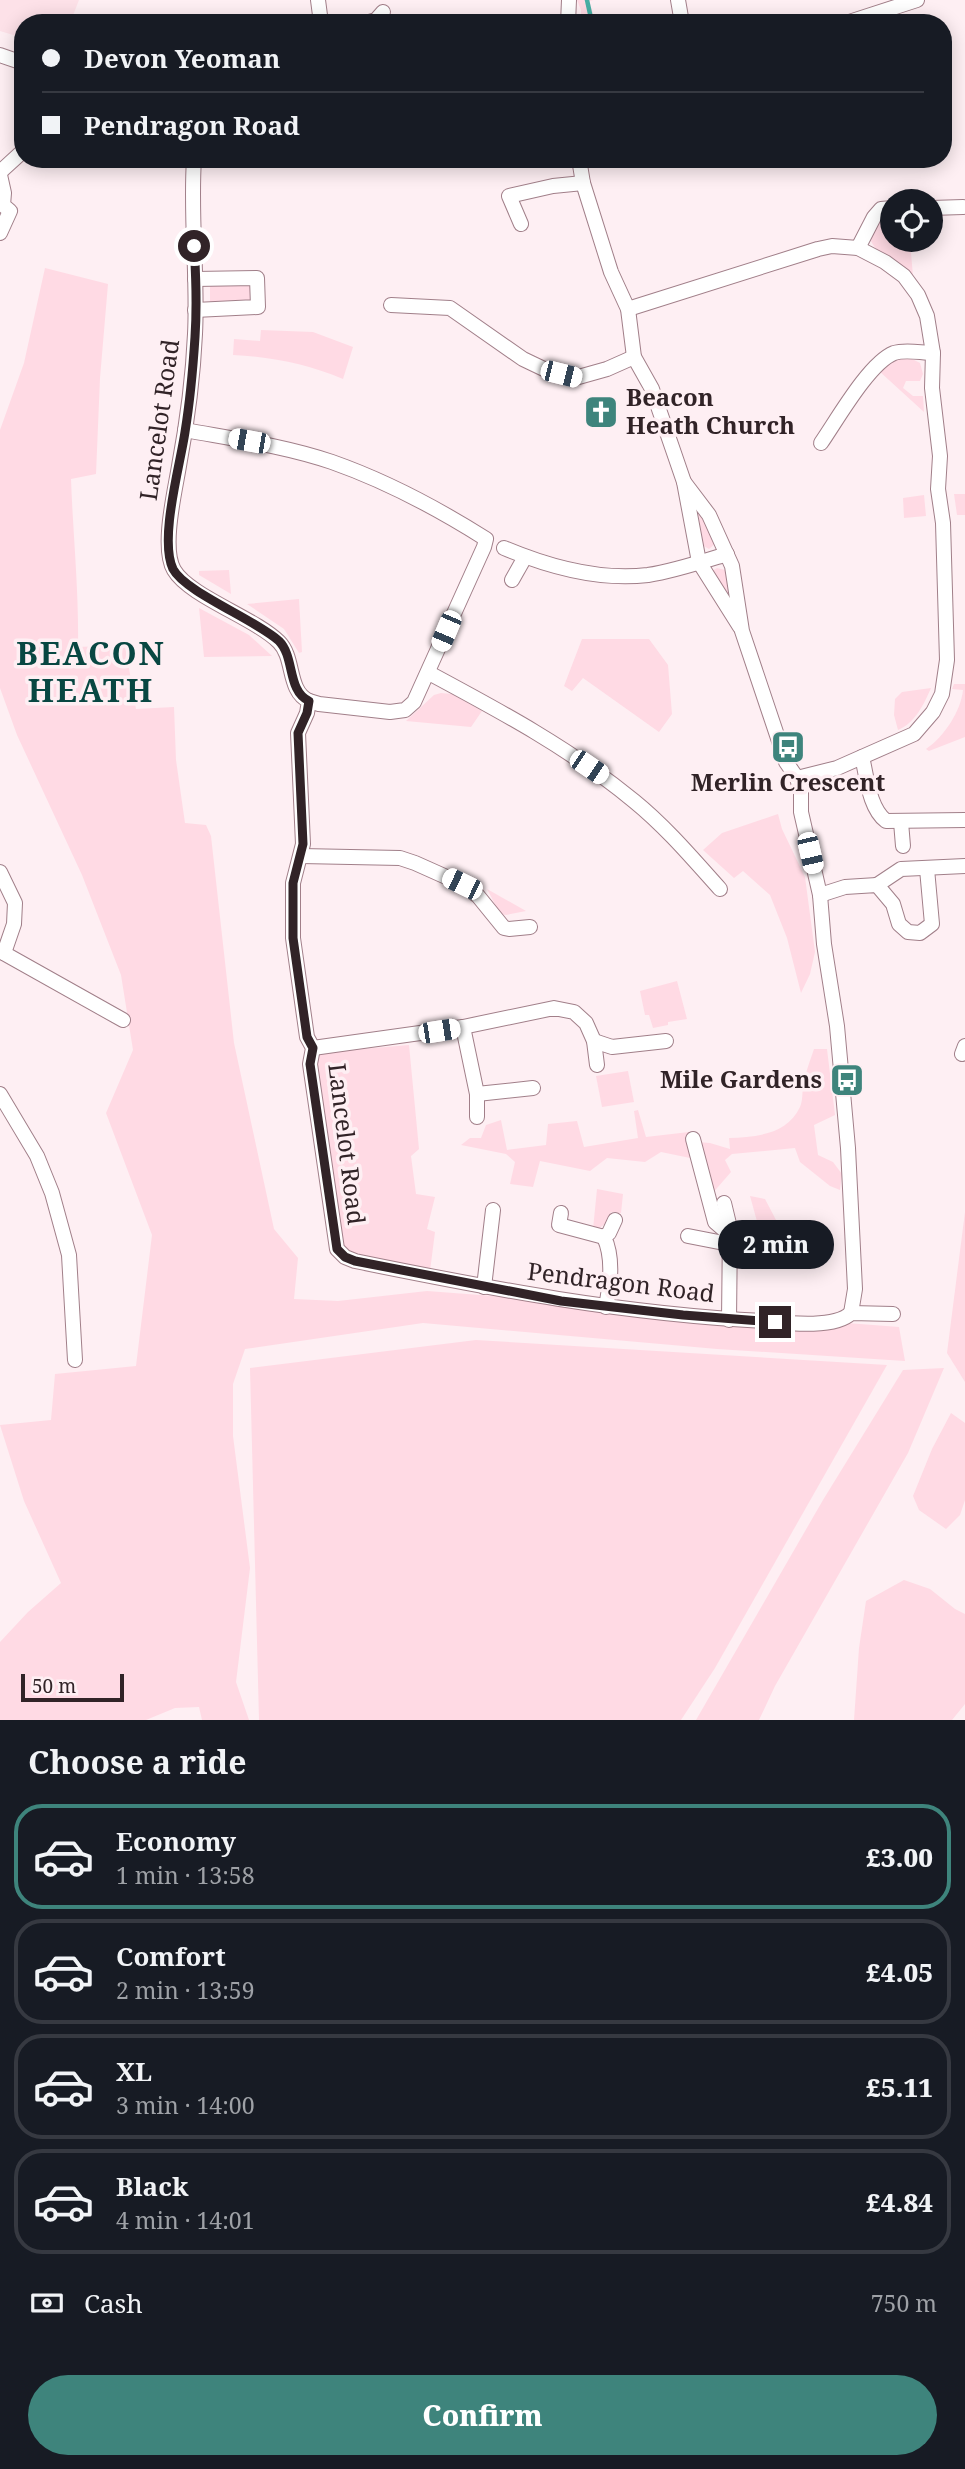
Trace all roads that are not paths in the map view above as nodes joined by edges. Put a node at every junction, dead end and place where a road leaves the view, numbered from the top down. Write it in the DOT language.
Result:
graph roads {
  1 [pos="917,0"];
  2 [pos="874,14"];
  3 [pos="14,160"];
  4 [pos="193,168"];
  5 [pos="580,168"];
  6 [pos="0,173"];
  7 [pos="583,183"];
  8 [pos="963,207"];
  9 [pos="943,208"];
  10 [pos="880,210"];
  11 [pos="521,224"];
  12 [pos="0,233"];
  13 [pos="858,248"];
  14 [pos="195,279"];
  15 [pos="391,305"];
  16 [pos="628,309"];
  17 [pos="195,310"];
  18 [pos="933,354"];
  19 [pos="634,357"];
  20 [pos="185,430"];
  21 [pos="821,443"];
  22 [pos="684,482"];
  23 [pos="505,548"];
  24 [pos="727,554"];
  25 [pos="525,557"];
  26 [pos="699,562"];
  27 [pos="512,580"];
  28 [pos="742,631"];
  29 [pos="429,673"];
  30 [pos="309,701"];
  31 [pos="862,757"];
  32 [pos="797,778"];
  33 [pos="965,820"];
  34 [pos="901,822"];
  35 [pos="902,846"];
  36 [pos="301,856"];
  37 [pos="965,866"];
  38 [pos="927,869"];
  39 [pos="0,872"];
  40 [pos="877,885"];
  41 [pos="720,889"];
  42 [pos="820,895"];
  43 [pos="530,926"];
  44 [pos="2,952"];
  45 [pos="107,992"];
  46 [pos="100,1006"];
  47 [pos="123,1020"];
  48 [pos="463,1027"];
  49 [pos="594,1041"];
  50 [pos="666,1041"];
  51 [pos="313,1048"];
  52 [pos="597,1065"];
  53 [pos="533,1088"];
  54 [pos="0,1094"];
  55 [pos="477,1094"];
  56 [pos="477,1117"];
  57 [pos="693,1139"];
  58 [pos="724,1203"];
  59 [pos="494,1210"];
  60 [pos="561,1213"];
  61 [pos="615,1220"];
  62 [pos="688,1236"];
  63 [pos="604,1237"];
  64 [pos="729,1240"];
  65 [pos="345,1257"];
  66 [pos="484,1287"];
  67 [pos="606,1307"];
  68 [pos="851,1314"];
  69 [pos="893,1314"];
  70 [pos="729,1320"];
  71 [pos="75,1360"];
  1 -- 2 [label="street"];
  3 -- 6 [label="street"];
  4 -- 14 [label="street, Lancelot Road"];
  5 -- 7 [label="street"];
  6 -- 12 [label="street"];
  7 -- 11 [label="street"];
  7 -- 16 [label="street"];
  8 -- 9 [label="street"];
  10 -- 13 [label="street"];
  13 -- 16 [label="street"];
  13 -- 18 [label="street"];
  14 -- 17 [label="street, Lancelot Road"];
  14 -- 17 [label="street, Lancelot Road"];
  15 -- 19 [label="street"];
  16 -- 19 [label="street"];
  17 -- 20 [label="street, Lancelot Road"];
  18 -- 21 [label="street"];
  18 -- 31 [label="street"];
  19 -- 22 [label="street"];
  20 -- 29 [label="street"];
  20 -- 30 [label="street, Lancelot Road"];
  22 -- 24 [label="street"];
  22 -- 26 [label="street"];
  23 -- 25 [label="street"];
  24 -- 26 [label="street"];
  24 -- 28 [label="street"];
  25 -- 26 [label="street"];
  25 -- 27 [label="street"];
  26 -- 28 [label="street"];
  28 -- 32 [label="street"];
  29 -- 30 [label="street"];
  29 -- 41 [label="street"];
  30 -- 36 [label="street, Lancelot Road"];
  31 -- 32 [label="street"];
  31 -- 34 [label="street"];
  32 -- 42 [label="street"];
  33 -- 34 [label="street"];
  34 -- 35 [label="street"];
  36 -- 43 [label="street"];
  36 -- 51 [label="street, Lancelot Road"];
  37 -- 38 [label="street"];
  38 -- 40 [label="street"];
  38 -- 40 [label="street"];
  39 -- 44 [label="street"];
  40 -- 42 [label="street"];
  42 -- 68 [label="street"];
  44 -- 46 [label="street"];
  45 -- 46 [label="street"];
  46 -- 47 [label="street"];
  48 -- 49 [label="street"];
  48 -- 51 [label="street"];
  48 -- 55 [label="street"];
  49 -- 50 [label="street"];
  49 -- 52 [label="street"];
  51 -- 65 [label="street, Lancelot Road"];
  53 -- 55 [label="street"];
  54 -- 71 [label="street"];
  55 -- 56 [label="street"];
  57 -- 64 [label="street"];
  58 -- 64 [label="street"];
  59 -- 66 [label="street"];
  60 -- 63 [label="street"];
  61 -- 63 [label="street"];
  62 -- 64 [label="street"];
  63 -- 67 [label="street"];
  64 -- 70 [label="street"];
  65 -- 66 [label="street, Pendragon Road"];
  66 -- 67 [label="street, Pendragon Road"];
  67 -- 70 [label="street, Pendragon Road"];
  68 -- 69 [label="street, Pendragon Road"];
  68 -- 70 [label="street, Pendragon Road"];
}
